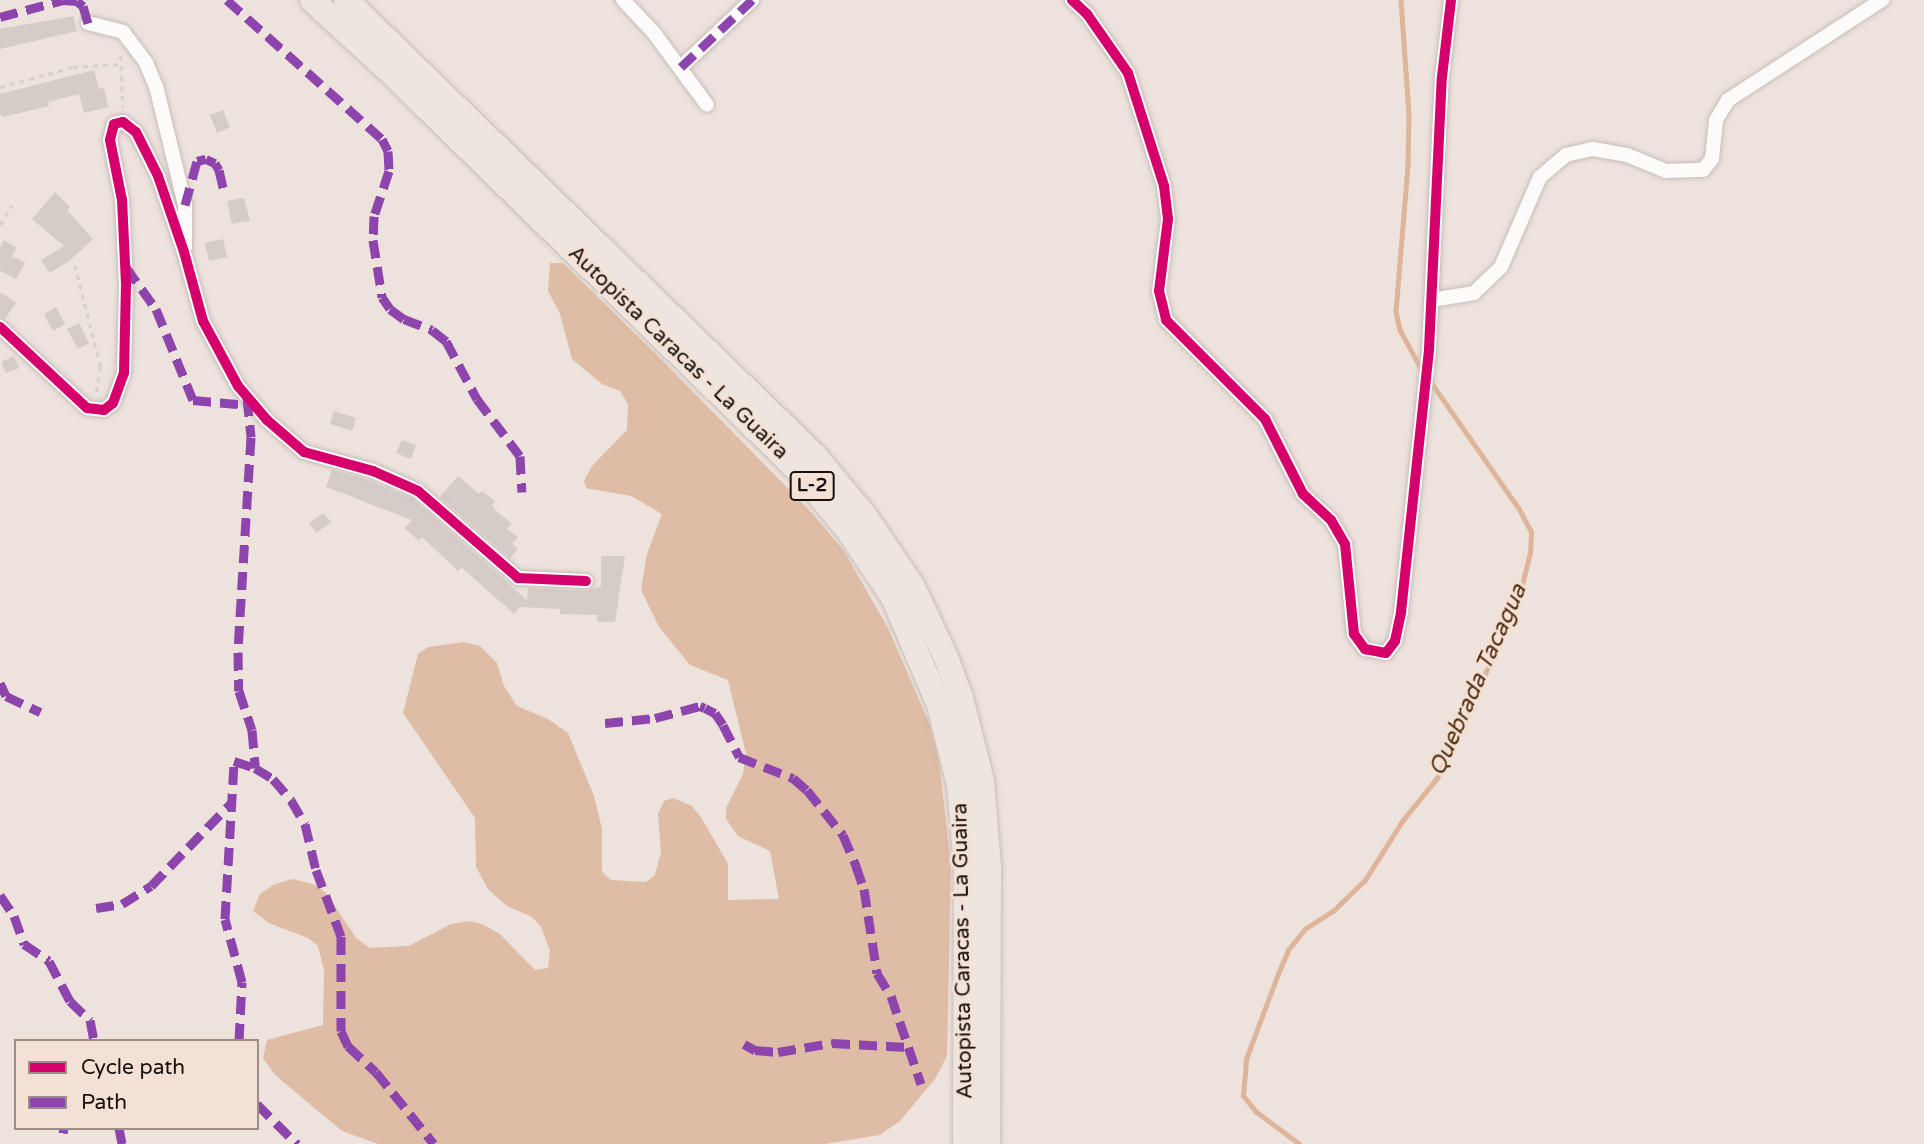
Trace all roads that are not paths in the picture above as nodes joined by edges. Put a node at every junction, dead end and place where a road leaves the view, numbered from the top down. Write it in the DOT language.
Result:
graph roads {
  1 [pos="313,0"];
  2 [pos="346,0"];
  3 [pos="623,0"];
  4 [pos="752,0"];
  5 [pos="1072,0"];
  6 [pos="1451,0"];
  7 [pos="1882,0"];
  8 [pos="89,23"];
  9 [pos="681,67"];
  10 [pos="707,105"];
  11 [pos="184,252"];
  12 [pos="1431,300"];
  13 [pos="0,327"];
  14 [pos="586,581"];
  15 [pos="965,1144"];
  16 [pos="988,1144"];
  1 -- 15 [label="highway, Autopista Caracas - La Guaira / L-2"];
  2 -- 16 [label="highway, Autopista Caracas - La Guaira / L-2"];
  3 -- 9 [label="street"];
  4 -- 9 [label="street"];
  5 -- 12 [label="street"];
  6 -- 12 [label="street"];
  7 -- 12 [label="street"];
  8 -- 11 [label="street"];
  9 -- 10 [label="street"];
  11 -- 13 [label="street"];
  11 -- 14 [label="street"];
}
